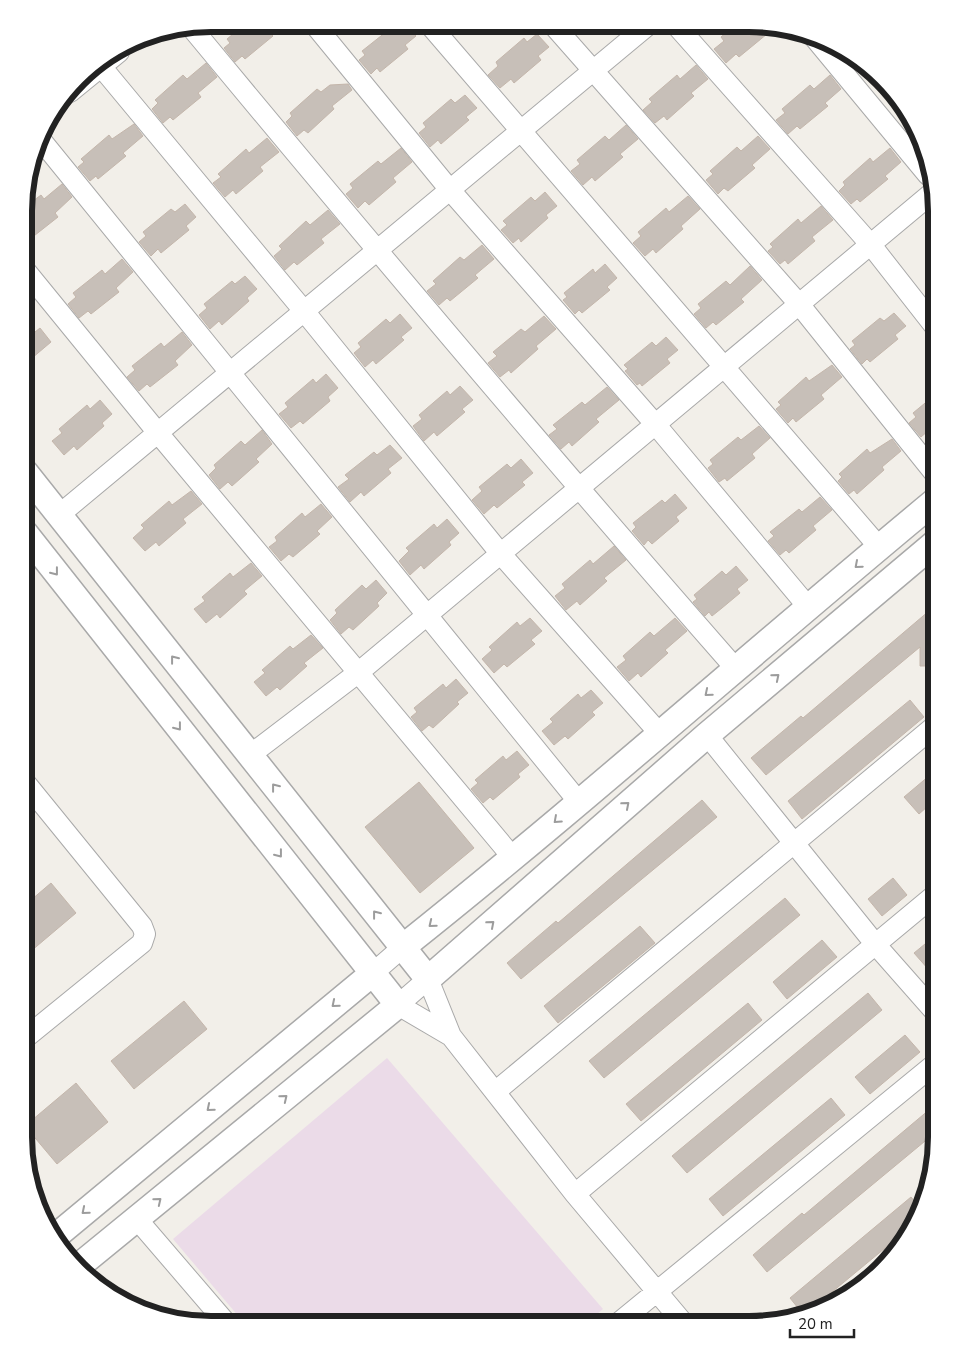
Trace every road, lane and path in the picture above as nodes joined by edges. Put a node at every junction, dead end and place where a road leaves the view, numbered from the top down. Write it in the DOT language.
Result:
graph roads {
  1 [pos="321,32"];
  2 [pos="436,32"];
  3 [pos="559,32"];
  4 [pos="639,32"];
  5 [pos="682,32"];
  6 [pos="197,33"];
  7 [pos="824,49"];
  8 [pos="103,69"];
  9 [pos="592,71"];
  10 [pos="519,131"];
  11 [pos="45,145"];
  12 [pos="921,166"];
  13 [pos="450,190"];
  14 [pos="927,197"];
  15 [pos="871,245"];
  16 [pos="377,251"];
  17 [pos="32,279"];
  18 [pos="799,304"];
  19 [pos="304,311"];
  20 [pos="928,318"];
  21 [pos="723,367"];
  22 [pos="229,372"];
  23 [pos="656,425"];
  24 [pos="158,433"];
  25 [pos="928,465"];
  26 [pos="32,481"];
  27 [pos="579,489"];
  28 [pos="928,507"];
  29 [pos="59,515"];
  30 [pos="32,542"];
  31 [pos="879,547"];
  32 [pos="928,549"];
  33 [pos="500,553"];
  34 [pos="809,608"];
  35 [pos="426,615"];
  36 [pos="736,669"];
  37 [pos="359,672"];
  38 [pos="928,732"];
  39 [pos="660,734"];
  40 [pos="707,735"];
  41 [pos="250,755"];
  42 [pos="32,791"];
  43 [pos="578,801"];
  44 [pos="795,844"];
  45 [pos="514,858"];
  46 [pos="928,901"];
  47 [pos="876,944"];
  48 [pos="403,948"];
  49 [pos="373,973"];
  50 [pos="428,979"];
  51 [pos="928,1004"];
  52 [pos="398,1006"];
  53 [pos="32,1032"];
  54 [pos="451,1036"];
  55 [pos="928,1070"];
  56 [pos="494,1092"];
  57 [pos="575,1194"];
  58 [pos="136,1218"];
  59 [pos="60,1233"];
  60 [pos="83,1262"];
  61 [pos="656,1291"];
  62 [pos="220,1316"];
  63 [pos="627,1316"];
  64 [pos="677,1316"];
  1 -- 13 [label="street"];
  2 -- 10 [label="street"];
  3 -- 9 [label="street"];
  4 -- 9 [label="street"];
  5 -- 15 [label="street"];
  6 -- 16 [label="street"];
  7 -- 12 [label="street"];
  8 -- 19 [label="street"];
  9 -- 10 [label="street"];
  9 -- 18 [label="street"];
  10 -- 13 [label="street"];
  10 -- 21 [label="street"];
  11 -- 22 [label="street"];
  13 -- 16 [label="street"];
  13 -- 23 [label="street"];
  14 -- 15 [label="street"];
  15 -- 18 [label="street"];
  15 -- 20 [label="street"];
  16 -- 19 [label="street"];
  16 -- 27 [label="street"];
  17 -- 24 [label="street"];
  18 -- 21 [label="street"];
  18 -- 25 [label="street"];
  19 -- 22 [label="street"];
  19 -- 33 [label="street"];
  21 -- 23 [label="street"];
  21 -- 31 [label="street"];
  22 -- 24 [label="street"];
  22 -- 35 [label="street"];
  23 -- 27 [label="street"];
  23 -- 34 [label="street"];
  24 -- 29 [label="street"];
  24 -- 37 [label="street"];
  26 -- 29 [label="street"];
  27 -- 33 [label="street"];
  27 -- 36 [label="street"];
  28 -- 31 [label="street"];
  41 -- 29 [label="street, one-way"];
  30 -- 49 [label="street, one-way"];
  31 -- 34 [label="street, one-way"];
  40 -- 32 [label="street, one-way"];
  33 -- 35 [label="street"];
  33 -- 39 [label="street"];
  34 -- 36 [label="street"];
  35 -- 37 [label="street"];
  35 -- 43 [label="street"];
  36 -- 39 [label="street, one-way"];
  37 -- 41 [label="street"];
  37 -- 45 [label="street"];
  38 -- 44 [label="street"];
  39 -- 43 [label="street"];
  40 -- 44 [label="street"];
  50 -- 40 [label="street, one-way"];
  48 -- 41 [label="street, one-way"];
  42 -- 53 [label="street"];
  43 -- 45 [label="street, one-way"];
  44 -- 47 [label="street"];
  44 -- 56 [label="street"];
  45 -- 48 [label="street, one-way"];
  46 -- 47 [label="street"];
  47 -- 51 [label="street"];
  47 -- 57 [label="street"];
  48 -- 49 [label="street"];
  48 -- 50 [label="street"];
  49 -- 52 [label="street"];
  49 -- 59 [label="street, one-way"];
  50 -- 52 [label="street"];
  50 -- 54 [label="street"];
  52 -- 54 [label="street"];
  58 -- 52 [label="street, one-way"];
  54 -- 56 [label="street"];
  55 -- 61 [label="street"];
  56 -- 57 [label="street"];
  57 -- 61 [label="street"];
  58 -- 60 [label="street"];
  58 -- 62 [label="street"];
  61 -- 63 [label="street"];
  61 -- 64 [label="street"];
}
